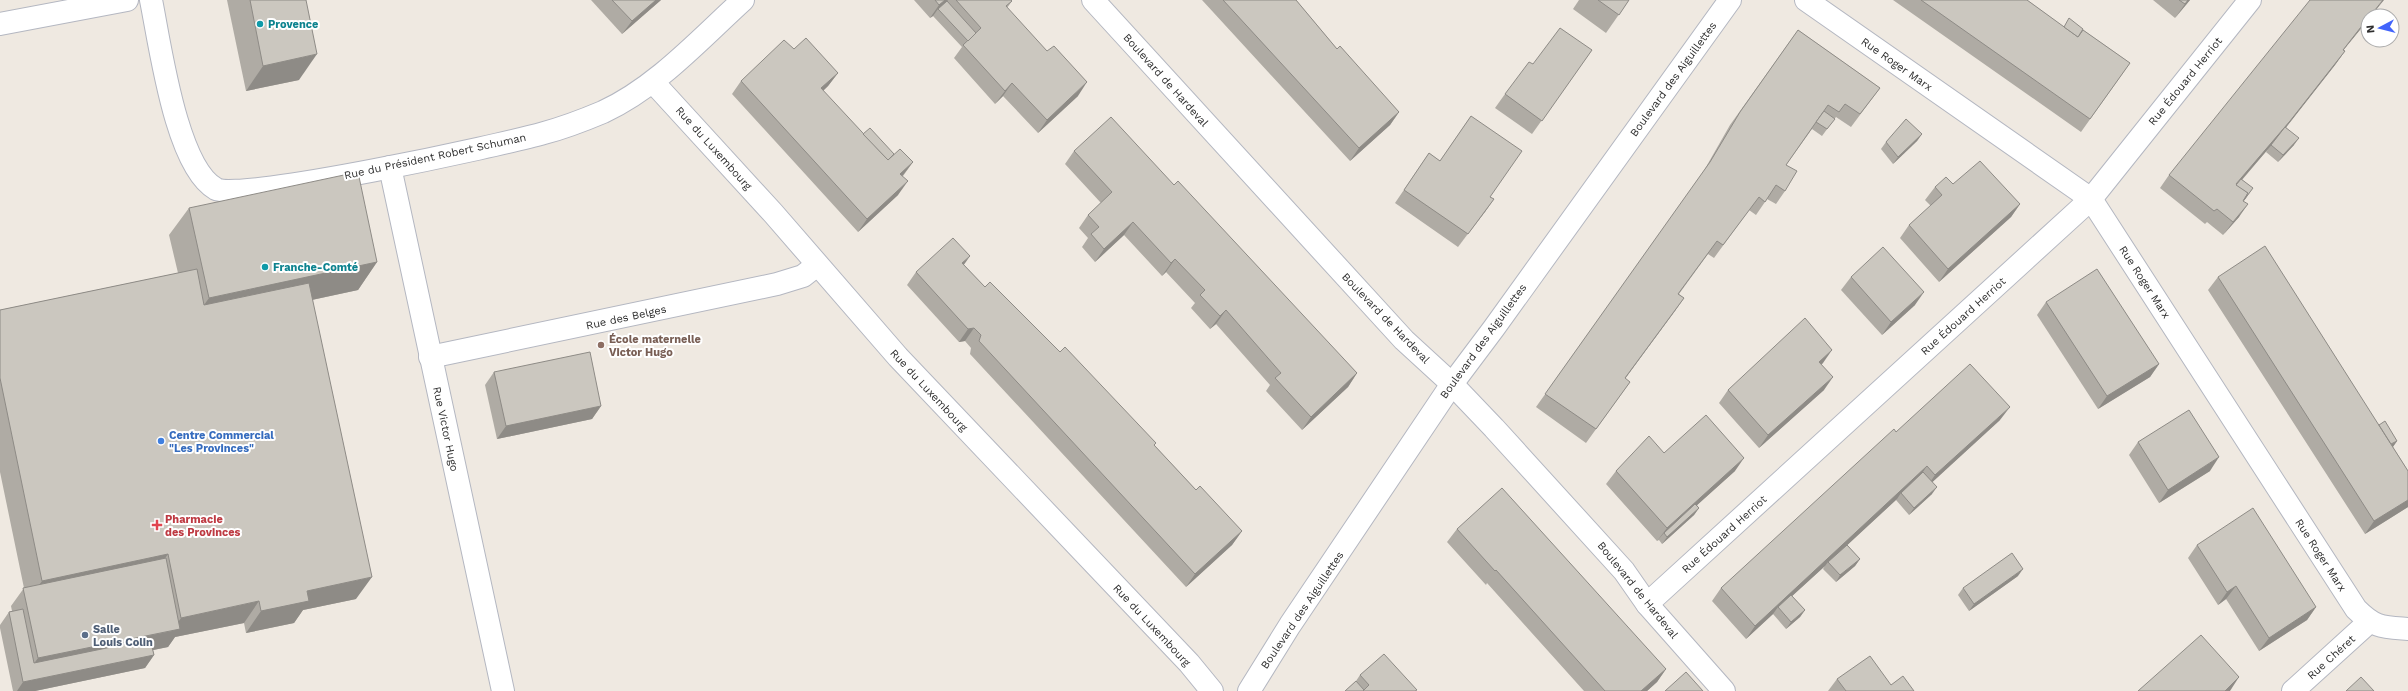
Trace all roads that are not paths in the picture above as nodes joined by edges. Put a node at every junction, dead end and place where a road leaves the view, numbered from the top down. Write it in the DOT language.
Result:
graph roads {
  1 [pos="127,0"];
  2 [pos="151,0"];
  3 [pos="744,0"];
  4 [pos="1093,0"];
  5 [pos="1730,0"];
  6 [pos="1806,0"];
  7 [pos="2250,0"];
  8 [pos="0,24"];
  9 [pos="653,82"];
  10 [pos="390,167"];
  11 [pos="2091,199"];
  12 [pos="817,265"];
  13 [pos="430,357"];
  14 [pos="1452,384"];
  15 [pos="1647,604"];
  16 [pos="2369,622"];
  17 [pos="2408,629"];
  18 [pos="503,691"];
  19 [pos="1212,691"];
  20 [pos="1249,691"];
  21 [pos="1724,691"];
  22 [pos="2294,691"];
  1 -- 8 [label="street"];
  2 -- 10 [label="street, Rue du Président Robert Schuman"];
  3 -- 9 [label="street, Rue du Président Robert Schuman"];
  4 -- 14 [label="street, Boulevard de Hardeval"];
  5 -- 14 [label="street, Boulevard des Aiguillettes"];
  6 -- 11 [label="street, Rue Roger Marx"];
  7 -- 11 [label="street, Rue Édouard Herriot"];
  9 -- 10 [label="street, Rue du Président Robert Schuman"];
  9 -- 12 [label="street, Rue du Luxembourg"];
  10 -- 13 [label="street, Rue Victor Hugo"];
  11 -- 15 [label="street, Rue Édouard Herriot"];
  11 -- 16 [label="street, Rue Roger Marx"];
  12 -- 13 [label="street, Rue des Belges"];
  12 -- 19 [label="street, Rue du Luxembourg"];
  13 -- 18 [label="street, Rue Victor Hugo"];
  14 -- 15 [label="street, Boulevard de Hardeval"];
  14 -- 20 [label="street, Boulevard des Aiguillettes"];
  15 -- 21 [label="street, Boulevard de Hardeval"];
  16 -- 17 [label="street"];
  16 -- 22 [label="street, Rue Chéret"];
}
